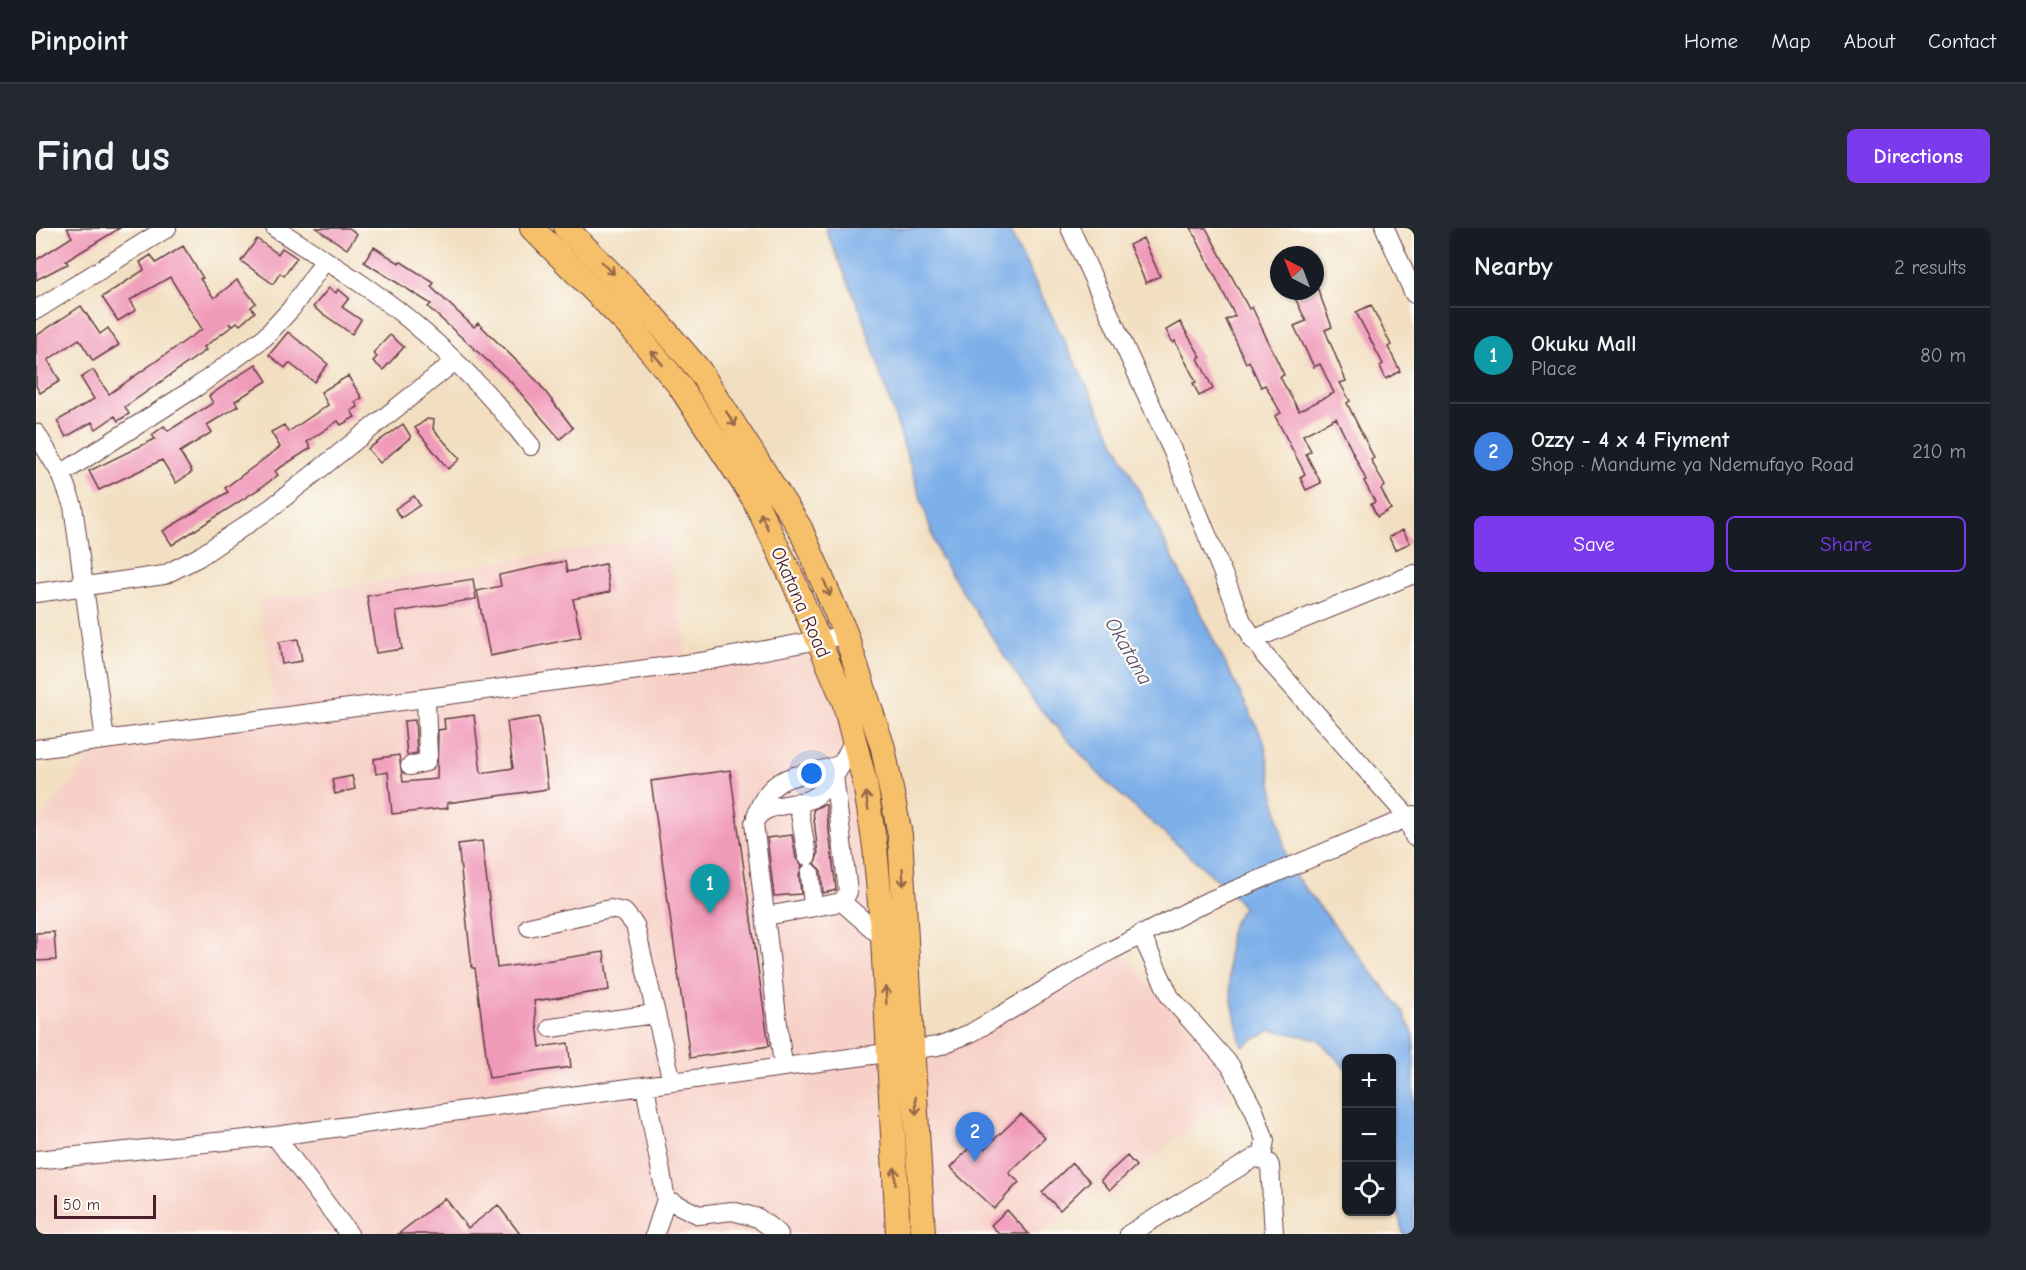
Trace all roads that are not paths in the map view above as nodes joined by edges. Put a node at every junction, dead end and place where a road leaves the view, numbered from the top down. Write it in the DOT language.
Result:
graph roads {
  1 [pos="167,228"];
  2 [pos="275,228"];
  3 [pos="532,228"];
  4 [pos="566,228"];
  5 [pos="1070,228"];
  6 [pos="1385,228"];
  7 [pos="325,260"];
  8 [pos="1412,283"];
  9 [pos="36,310"];
  10 [pos="454,362"];
  11 [pos="36,433"];
  12 [pos="531,446"];
  13 [pos="62,474"];
  14 [pos="1414,574"];
  15 [pos="84,585"];
  16 [pos="36,593"];
  17 [pos="846,635"];
  18 [pos="818,638"];
  19 [pos="1252,639"];
  20 [pos="426,699"];
  21 [pos="855,738"];
  22 [pos="105,740"];
  23 [pos="36,749"];
  24 [pos="410,766"];
  25 [pos="838,769"];
  26 [pos="798,802"];
  27 [pos="756,816"];
  28 [pos="1411,816"];
  29 [pos="1414,837"];
  30 [pos="842,902"];
  31 [pos="813,907"];
  32 [pos="766,916"];
  33 [pos="529,927"];
  34 [pos="1142,934"];
  35 [pos="883,938"];
  36 [pos="655,1014"];
  37 [pos="551,1028"];
  38 [pos="912,1048"];
  39 [pos="888,1053"];
  40 [pos="783,1066"];
  41 [pos="672,1082"];
  42 [pos="645,1086"];
  43 [pos="275,1136"];
  44 [pos="1262,1159"];
  45 [pos="36,1160"];
  46 [pos="666,1200"];
  47 [pos="349,1234"];
  48 [pos="655,1234"];
  49 [pos="779,1234"];
  50 [pos="898,1234"];
  51 [pos="923,1234"];
  52 [pos="1129,1234"];
  53 [pos="1274,1234"];
  1 -- 9 [label="street"];
  2 -- 7 [label="street"];
  18 -- 3 [label="main road, Okatana Road, one-way"];
  4 -- 17 [label="main road, Okatana Road, one-way"];
  5 -- 19 [label="street"];
  6 -- 8 [label="street"];
  7 -- 10 [label="street"];
  7 -- 13 [label="street"];
  10 -- 12 [label="street"];
  10 -- 15 [label="street"];
  11 -- 13 [label="street"];
  13 -- 15 [label="street"];
  14 -- 19 [label="street"];
  15 -- 16 [label="street"];
  15 -- 22 [label="street"];
  17 -- 18 [label="street"];
  17 -- 38 [label="main road, Okatana Road, one-way"];
  18 -- 20 [label="street"];
  18 -- 21 [label="main road, Okatana Road"];
  19 -- 28 [label="street"];
  20 -- 22 [label="street"];
  20 -- 24 [label="street"];
  21 -- 25 [label="street"];
  35 -- 21 [label="main road, Okatana Road, one-way"];
  22 -- 23 [label="street"];
  25 -- 26 [label="street"];
  25 -- 27 [label="street"];
  25 -- 30 [label="street"];
  26 -- 27 [label="street"];
  26 -- 31 [label="street"];
  27 -- 32 [label="street"];
  28 -- 29 [label="street"];
  28 -- 34 [label="street"];
  30 -- 31 [label="street"];
  30 -- 35 [label="street"];
  31 -- 32 [label="street"];
  32 -- 40 [label="street"];
  33 -- 36 [label="street"];
  34 -- 38 [label="street"];
  34 -- 44 [label="street"];
  39 -- 35 [label="main road, Okatana Road, one-way"];
  36 -- 37 [label="street"];
  36 -- 41 [label="street"];
  38 -- 39 [label="street"];
  38 -- 51 [label="main road, Okatana Road, one-way"];
  39 -- 40 [label="street"];
  50 -- 39 [label="main road, Okatana Road, one-way"];
  40 -- 41 [label="street"];
  41 -- 42 [label="street"];
  42 -- 43 [label="street"];
  42 -- 46 [label="street"];
  43 -- 45 [label="street"];
  43 -- 47 [label="street"];
  44 -- 52 [label="street"];
  44 -- 53 [label="street"];
  46 -- 48 [label="street"];
  46 -- 49 [label="street"];
}
